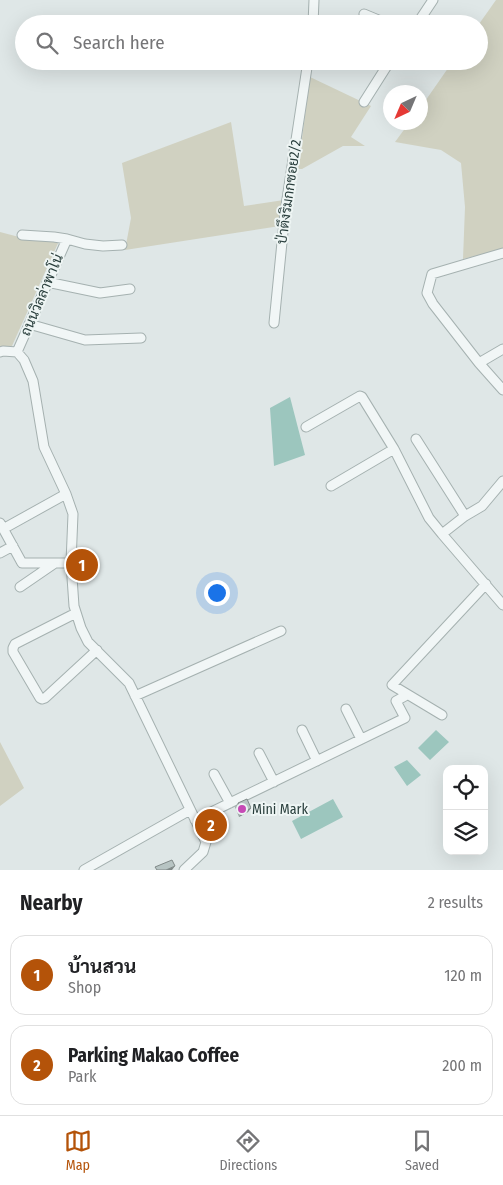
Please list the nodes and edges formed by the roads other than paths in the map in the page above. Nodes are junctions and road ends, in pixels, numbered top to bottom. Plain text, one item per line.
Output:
1 (314, 0) edge
2 (433, 0) edge
3 (313, 15) edge
4 (423, 15) edge
5 (307, 70) edge
6 (384, 70) edge
7 (364, 102) dead end
8 (22, 235) dead end
9 (67, 239) junction
10 (122, 245) dead end
11 (503, 253) edge
12 (47, 282) junction
13 (130, 289) dead end
14 (274, 322) dead end
15 (29, 324) junction
16 (141, 338) dead end
17 (503, 349) edge
18 (0, 352) edge
19 (17, 352) junction
20 (479, 363) junction
21 (503, 390) edge
22 (306, 427) dead end
23 (416, 438) dead end
24 (394, 449) junction
25 (503, 482) edge
26 (332, 486) dead end
27 (66, 494) junction
28 (465, 516) junction
29 (2, 526) edge
30 (442, 534) junction
31 (13, 546) junction
32 (0, 553) edge
33 (54, 563) junction
34 (72, 563) junction
35 (486, 584) junction
36 (20, 587) dead end
37 (503, 605) edge
38 (76, 613) junction
39 (281, 631) dead end
40 (97, 650) junction
41 (136, 696) junction
42 (405, 696) dead end
43 (346, 709) dead end
44 (442, 715) dead end
45 (302, 730) dead end
46 (361, 740) junction
47 (259, 753) dead end
48 (317, 761) junction
49 (214, 774) dead end
50 (274, 782) junction
51 (230, 803) junction
52 (190, 810) junction
53 (195, 820) junction
54 (84, 870) edge
55 (184, 870) edge

1 - 3 street
2 - 4 street
5 - 14 street, ป่าตึงริมกกซอย2/2
6 - 7 street
8 - 9 street
9 - 10 street
9 - 12 street, ถนนวิลล่าพาโน่
11 - 20 street
12 - 13 street
12 - 15 street, ถนนวิลล่าพาโน่
15 - 16 street
15 - 19 street, ถนนวิลล่าพาโน่
17 - 20 street
18 - 19 street
19 - 27 street
20 - 21 street
22 - 24 street
23 - 28 street
24 - 26 street
24 - 30 street
25 - 28 street
27 - 29 street
27 - 34 street
28 - 30 street
29 - 31 street
30 - 35 street
31 - 32 street
31 - 33 street
33 - 34 street
33 - 36 street
34 - 38 street
35 - 37 street
35 - 44 street
38 - 40 street
38 - 40 street
39 - 41 street
40 - 41 street
41 - 52 street
42 - 46 street
43 - 46 street
45 - 48 street
46 - 48 street
47 - 50 street
48 - 50 street
49 - 51 street
50 - 51 street
51 - 53 street
52 - 53 street
52 - 54 street
53 - 55 street

